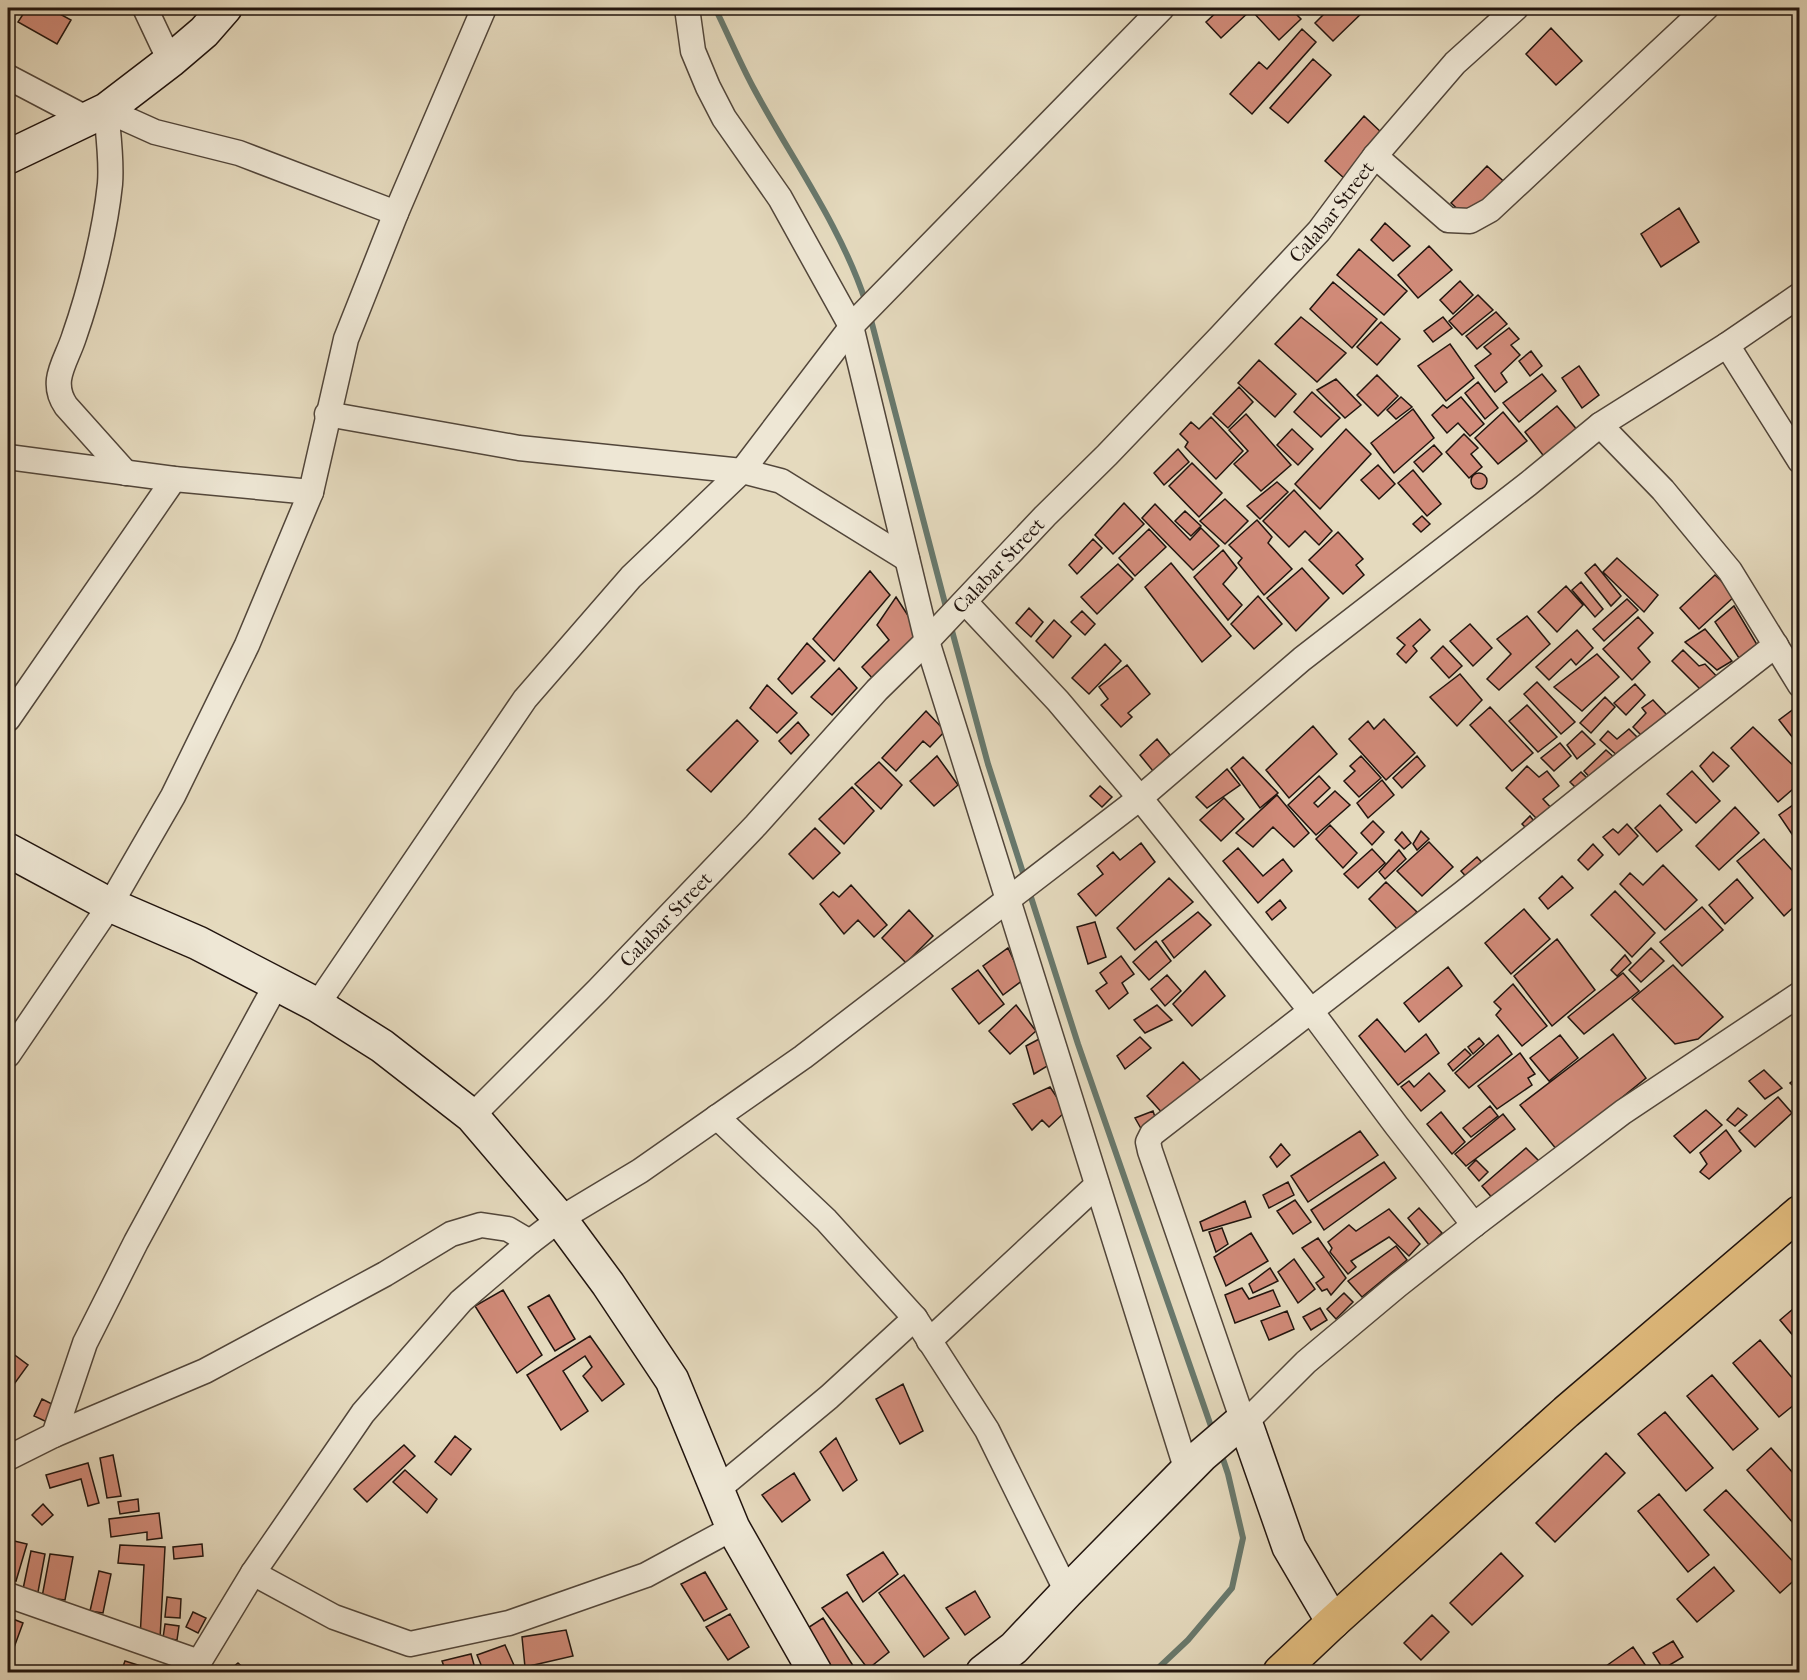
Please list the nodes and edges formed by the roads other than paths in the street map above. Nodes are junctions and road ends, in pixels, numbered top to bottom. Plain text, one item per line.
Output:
1 (146, 8) edge
2 (225, 8) edge
3 (484, 8) edge
4 (687, 8) edge
5 (1162, 8) edge
6 (1516, 8) edge
7 (1706, 8) edge
8 (170, 61) junction
9 (8, 77) edge
10 (96, 114) junction
11 (1376, 156) junction
12 (8, 157) edge
13 (396, 213) junction
14 (1800, 295) edge
15 (853, 323) junction
16 (1727, 345) junction
17 (327, 414) junction
18 (1600, 426) junction
19 (8, 457) edge
20 (1800, 460) edge
21 (742, 471) junction
22 (126, 473) junction
23 (174, 478) junction
24 (311, 492) junction
25 (908, 559) junction
26 (965, 602) junction
27 (931, 637) junction
28 (1776, 645) junction
29 (1800, 685) edge
30 (8, 719) edge
31 (1140, 798) junction
32 (8, 850) edge
33 (1012, 896) junction
34 (111, 905) junction
35 (277, 983) junction
36 (1800, 994) edge
37 (317, 1005) junction
38 (1311, 1011) junction
39 (8, 1055) edge
40 (472, 1116) junction
41 (717, 1117) junction
42 (1097, 1185) junction
43 (1800, 1212) edge
44 (560, 1219) junction
45 (1474, 1226) junction
46 (530, 1242) junction
47 (915, 1318) junction
48 (929, 1341) junction
49 (54, 1435) junction
50 (1213, 1447) junction
51 (8, 1458) edge
52 (717, 1490) junction
53 (733, 1528) junction
54 (253, 1573) junction
55 (1067, 1592) junction
56 (8, 1595) edge
57 (1333, 1622) junction
58 (196, 1667) edge
59 (815, 1672) edge
60 (983, 1672) edge
61 (1280, 1672) edge

1 - 8 street
2 - 8 street
3 - 13 street
4 - 15 street
5 - 15 street
6 - 11 street, Calabar Street
7 - 11 street
8 - 10 street
9 - 10 street
10 - 12 street
10 - 13 street
10 - 22 street
11 - 26 street, Calabar Street
13 - 17 street
14 - 16 street
15 - 21 street
15 - 25 street
16 - 18 street
16 - 20 street
17 - 21 street
17 - 24 street
18 - 28 street
18 - 31 street
19 - 22 street
21 - 25 street
21 - 37 street
22 - 23 street
23 - 24 street
23 - 30 street
24 - 34 street
25 - 27 street
26 - 27 street, Calabar Street
26 - 31 street
27 - 33 street
27 - 40 street, Calabar Street
28 - 29 street
28 - 38 street
31 - 33 street
31 - 38 street
32 - 34 street
33 - 41 street
33 - 42 street
34 - 35 street
34 - 39 street
35 - 37 street
35 - 49 street
36 - 45 street
37 - 40 street
38 - 45 street
38 - 50 street
40 - 44 street
41 - 44 street
41 - 47 street
42 - 48 street
42 - 50 street
43 - 57 highway
44 - 46 street
44 - 52 street
45 - 50 street
46 - 49 street
46 - 54 street
47 - 48 street
47 - 52 street
48 - 55 street
49 - 51 street
50 - 55 street
50 - 57 street
52 - 53 street
53 - 54 street
53 - 59 street
54 - 58 street
55 - 60 street
56 - 58 street
57 - 61 highway

